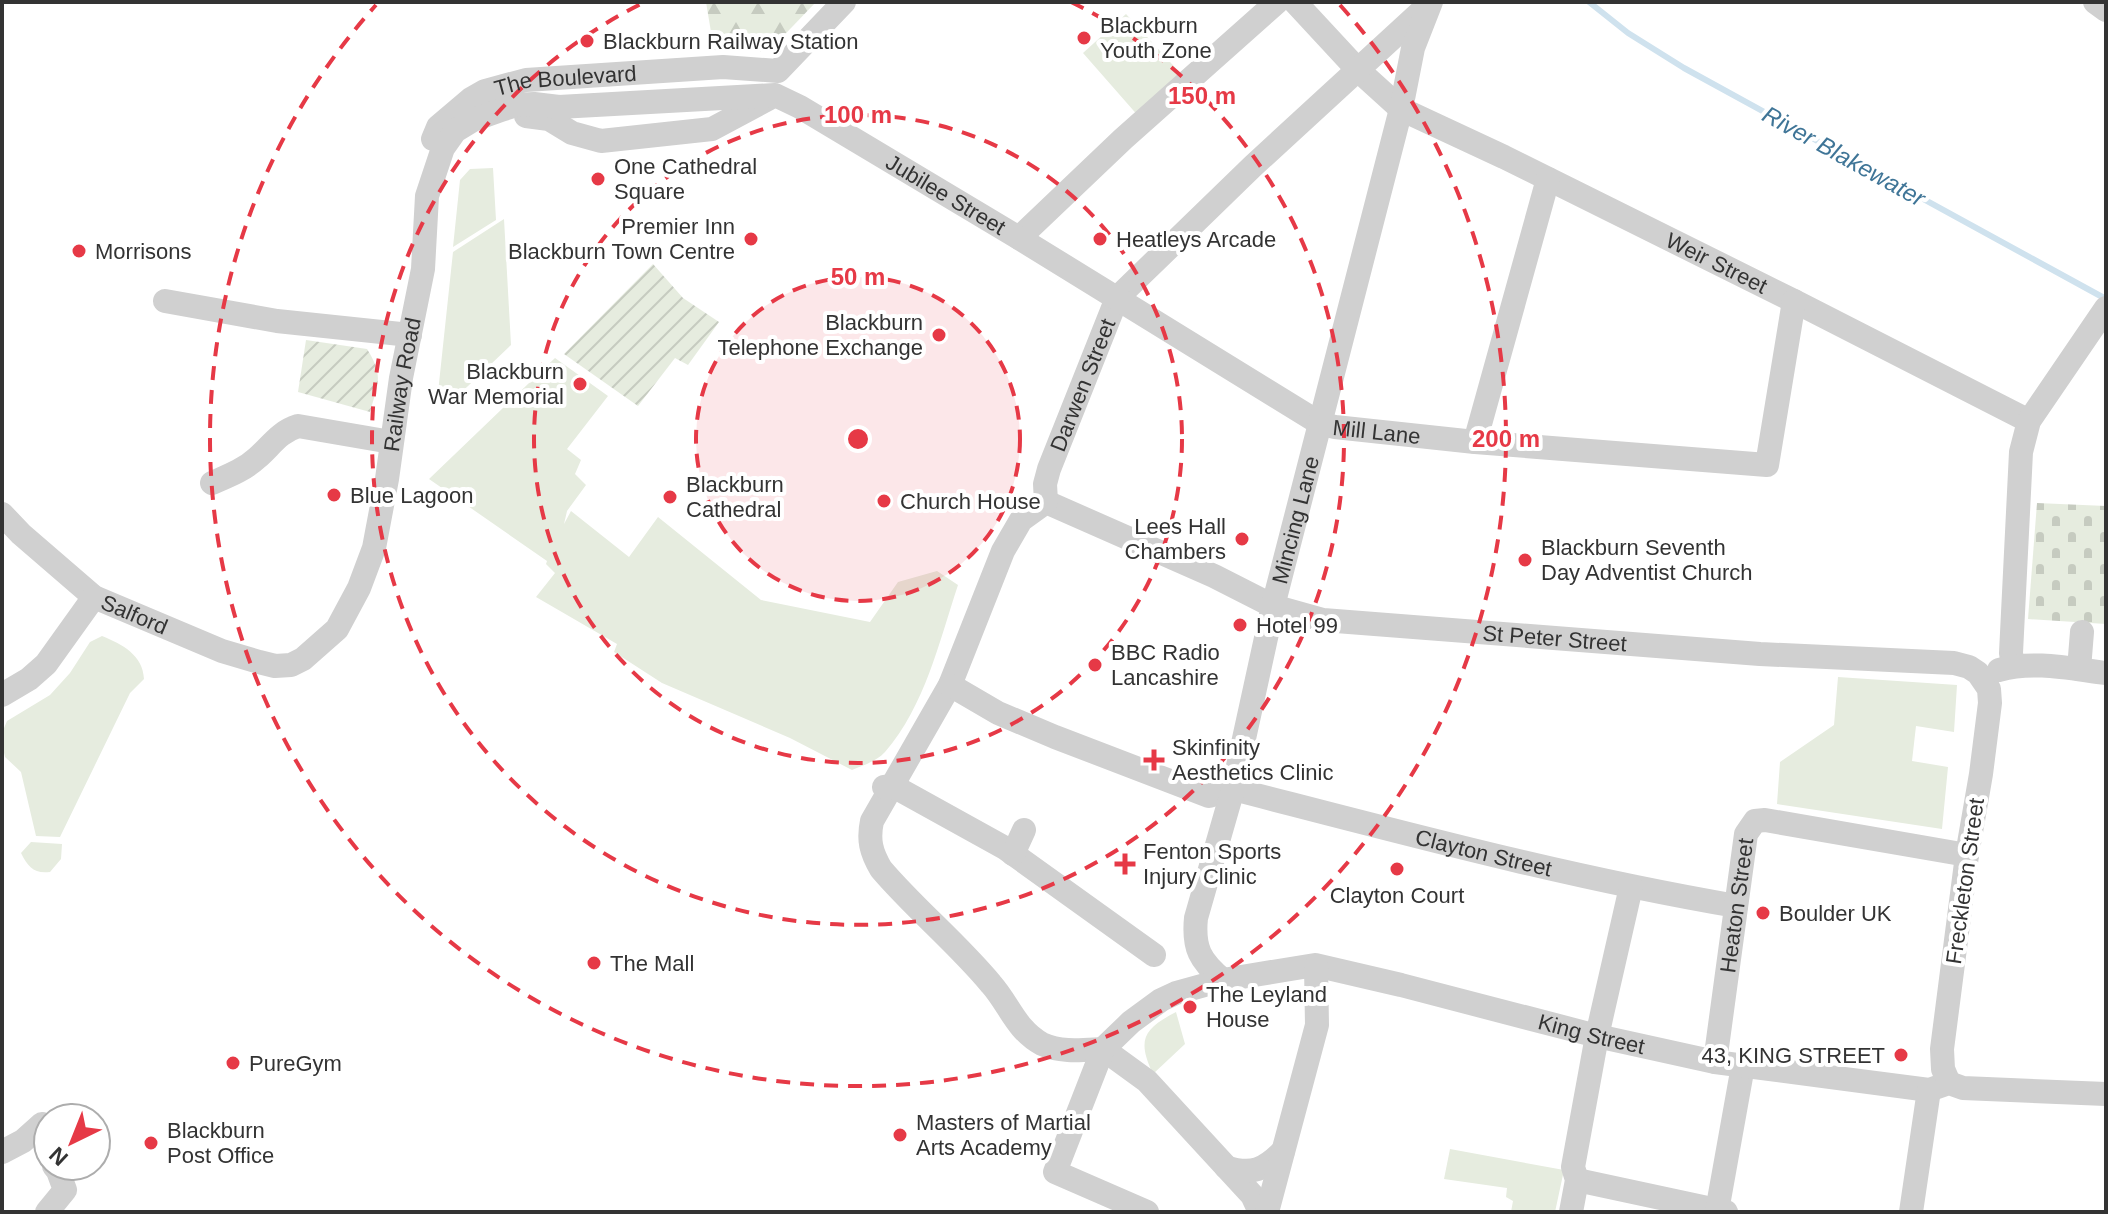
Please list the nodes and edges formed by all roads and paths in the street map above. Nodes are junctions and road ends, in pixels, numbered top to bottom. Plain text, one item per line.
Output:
1 (844, 2) edge
2 (1277, 2) edge
3 (1295, 2) edge
4 (2095, 2) edge
5 (2106, 10) edge
6 (1358, 70) junction
7 (776, 83) junction
8 (1401, 109) junction
9 (501, 110) junction
10 (1548, 179) junction
11 (427, 196) junction
12 (1019, 238) junction
13 (1117, 298) junction
14 (165, 301) dead end
15 (1794, 301) junction
16 (2105, 310) edge
17 (410, 335) junction
18 (2029, 421) junction
19 (1321, 424) junction
20 (391, 442) junction
21 (1475, 442) junction
22 (212, 483) dead end
23 (1046, 502) junction
24 (2, 514) edge
25 (94, 597) junction
26 (1273, 606) junction
27 (2082, 632) dead end
28 (291, 665) joint
29 (2013, 666) junction
30 (2079, 669) junction
31 (2106, 673) edge
32 (1984, 680) junction
33 (950, 685) junction
34 (2, 695) edge
35 (888, 786) junction
36 (1233, 789) junction
37 (1024, 830) dead end
38 (1013, 854) junction
39 (1967, 855) junction
40 (1631, 887) junction
41 (1736, 906) junction
42 (1154, 955) dead end
43 (1316, 966) junction
44 (1223, 980) junction
45 (1143, 1014) junction
46 (1597, 1036) junction
47 (1103, 1049) junction
48 (1715, 1062) junction
49 (1743, 1066) junction
50 (1147, 1081) junction
51 (1939, 1086) junction
52 (2106, 1094) edge
53 (32, 1132) edge
54 (12, 1147) edge
55 (32, 1151) edge
56 (1283, 1151) junction
57 (1226, 1167) junction
58 (1577, 1180) junction
59 (62, 1182) edge
60 (1722, 1211) edge
61 (47, 1212) edge
62 (1147, 1212) edge
63 (1260, 1212) edge
64 (1267, 1212) edge
65 (1571, 1212) edge
66 (1911, 1212) edge

1 - 7 street
2 - 12 street
3 - 6 street
4 - 5 street
6 - 8 street
6 - 8 street, Darwen Street
6 - 13 street, Darwen Street
7 - 9 street, Railway Road
7 - 9 street, The Boulevard
7 - 11 street, The Boulevard
7 - 12 street, Jubilee Street
8 - 10 street, Weir Street
8 - 19 street, Mincing Lane
9 - 11 street, Railway Road
10 - 15 street, Weir Street
10 - 21 street
11 - 17 street, Railway Road
12 - 13 street, Jubilee Street
13 - 19 street, Mill Lane
13 - 23 street, Darwen Street
14 - 17 street
15 - 18 street, Weir Street
15 - 21 street, Mill Lane
16 - 18 street
17 - 20 street, Railway Road
18 - 29 street
19 - 21 street, Mill Lane
19 - 26 street, Mincing Lane
20 - 22 street
20 - 28 street, Railway Road
23 - 26 street, St Peter Street
23 - 33 street
24 - 25 street, Salford
25 - 28 street, Salford
25 - 34 street
26 - 32 street, St Peter Street
26 - 36 street, Mincing Lane
27 - 30 street
29 - 30 street
29 - 32 street
30 - 31 street
32 - 39 street, Freckleton Street
33 - 35 street
33 - 36 street, Clayton Street
35 - 38 street
35 - 47 street
36 - 40 street, Clayton Street
36 - 44 street, Mincing Lane
37 - 38 street
38 - 42 street
39 - 41 street, Heaton Street
39 - 51 street, Freckleton Street
40 - 41 street, Clayton Street
40 - 46 street
41 - 48 street, Heaton Street
43 - 44 street, King Street
43 - 46 street, King Street
43 - 56 street
44 - 45 street, King Street
45 - 47 street, King Street
45 - 50 street
46 - 48 street, King Street
46 - 58 street
47 - 50 street
47 - 62 street
48 - 49 street, King Street
49 - 51 street, King Street
49 - 60 street
50 - 57 street
51 - 52 street, King Street
51 - 66 street, Freckleton Street
53 - 54 street
54 - 55 street
56 - 57 street
56 - 64 street
57 - 63 street
58 - 60 street
58 - 65 street
59 - 61 street

